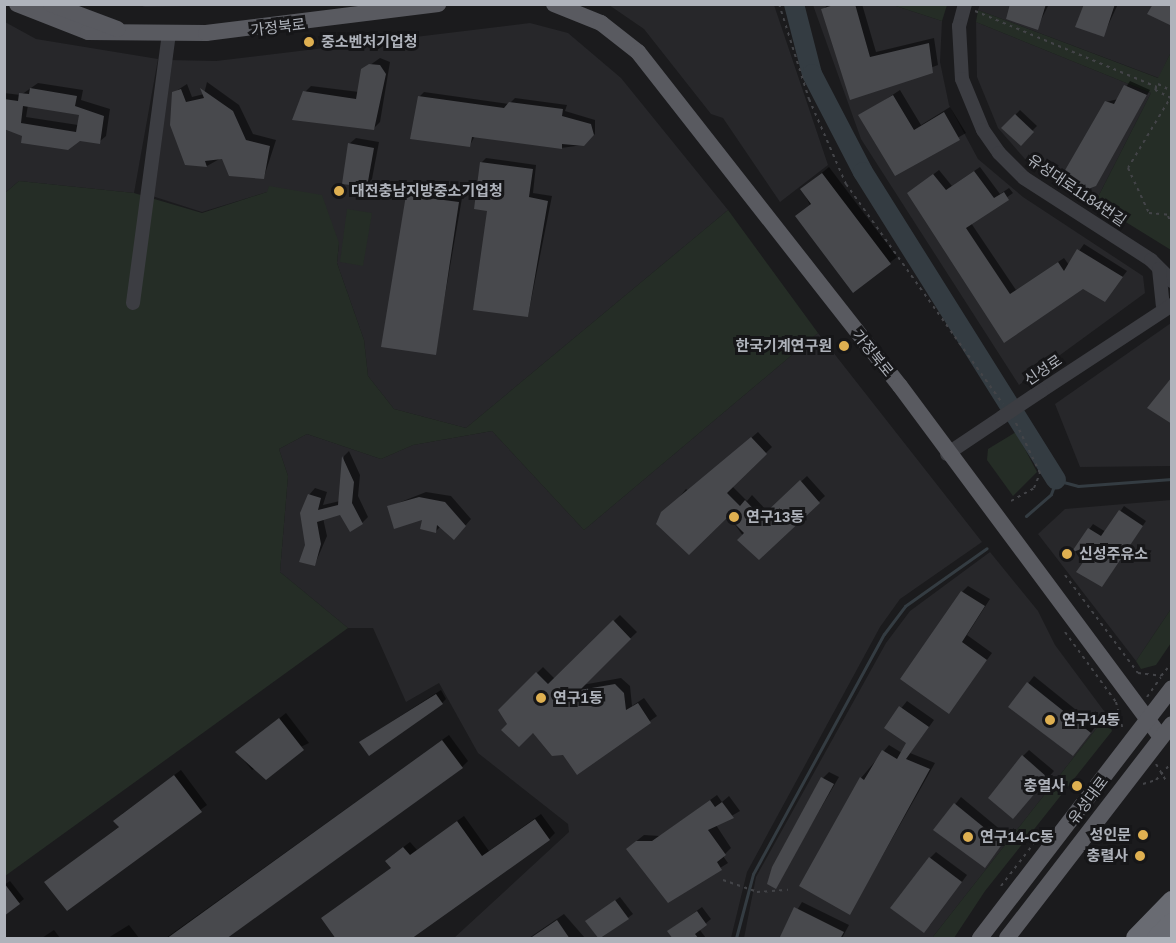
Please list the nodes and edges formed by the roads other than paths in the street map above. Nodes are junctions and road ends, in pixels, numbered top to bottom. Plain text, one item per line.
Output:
1 (16, 4) edge
2 (51, 4) edge
3 (438, 4) edge
4 (554, 4) edge
5 (967, 7) edge
6 (117, 28) junction
7 (170, 33) junction
8 (1162, 264) edge
9 (1172, 281) edge
10 (1172, 292) edge
11 (133, 303) dead end
12 (1166, 307) edge
13 (947, 454) junction
14 (1172, 688) edge
15 (1149, 721) junction
16 (1166, 730) edge
17 (1172, 902) edge
18 (1172, 922) edge
19 (980, 939) edge
20 (1006, 939) edge
21 (1136, 939) edge
22 (1157, 939) edge

1 - 6 main road, 가정북로
2 - 6 main road, 가정북로
3 - 7 main road, 가정북로
4 - 13 main road, 가정북로
5 - 8 street, 유성대로1184번길
6 - 7 main road, 가정북로
7 - 11 street
8 - 9 street, 유성대로1184번길
8 - 12 street
10 - 12 street
12 - 13 street, 신성로, bridge
13 - 15 main road, 가정북로
14 - 15 main road, 유성대로
15 - 16 main road, 가정북로
15 - 19 main road, 유성대로
16 - 20 main road, 유성대로
17 - 21 highway
18 - 22 highway

